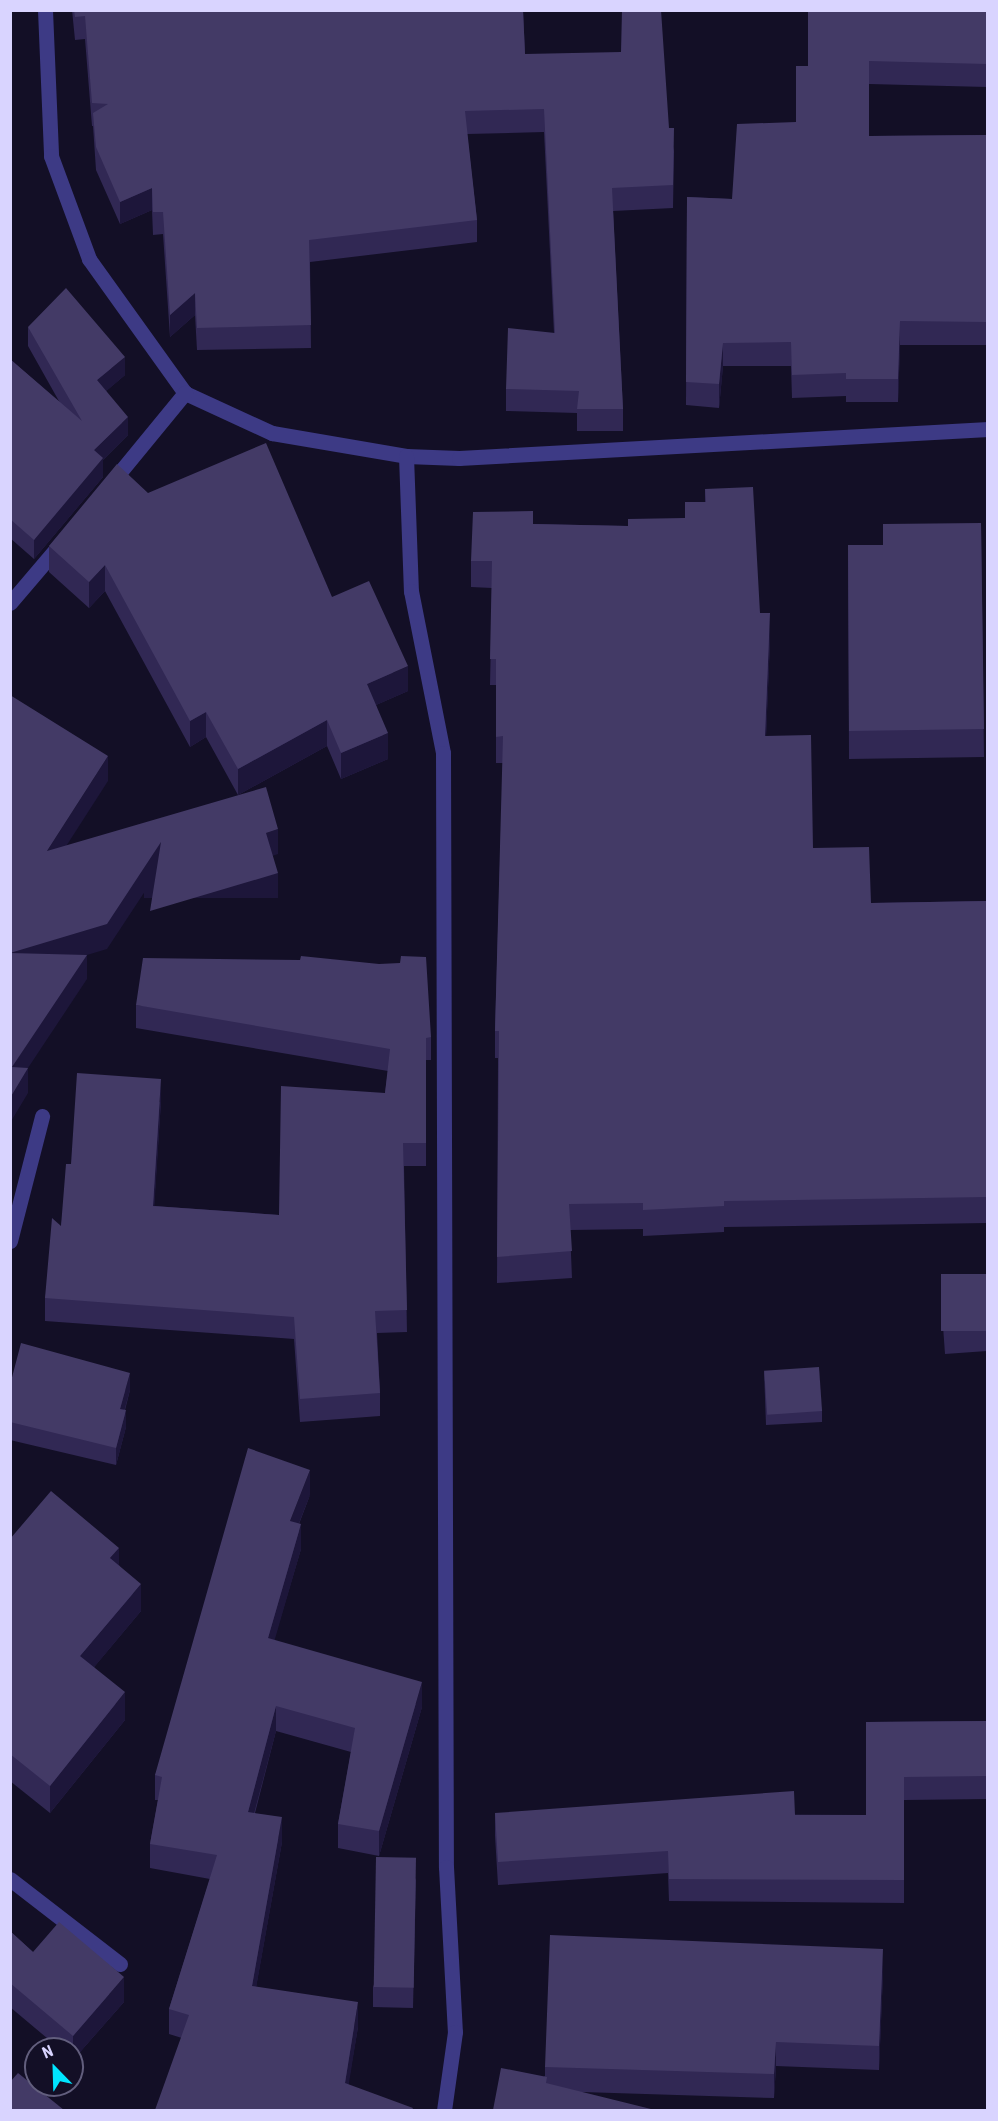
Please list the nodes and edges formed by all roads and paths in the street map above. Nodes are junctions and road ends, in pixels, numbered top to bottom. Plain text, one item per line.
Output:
1 (45, 10) edge
2 (185, 393) junction
3 (987, 429) edge
4 (406, 456) junction
5 (102, 493) edge
6 (71, 530) edge
7 (10, 603) edge
8 (42, 1116) dead end
9 (10, 1241) edge
10 (10, 1880) edge
11 (120, 1964) dead end
12 (444, 2110) edge

1 - 2 street
2 - 4 street
2 - 5 street
3 - 4 street
4 - 12 street
6 - 7 street
8 - 9 street
10 - 11 street

